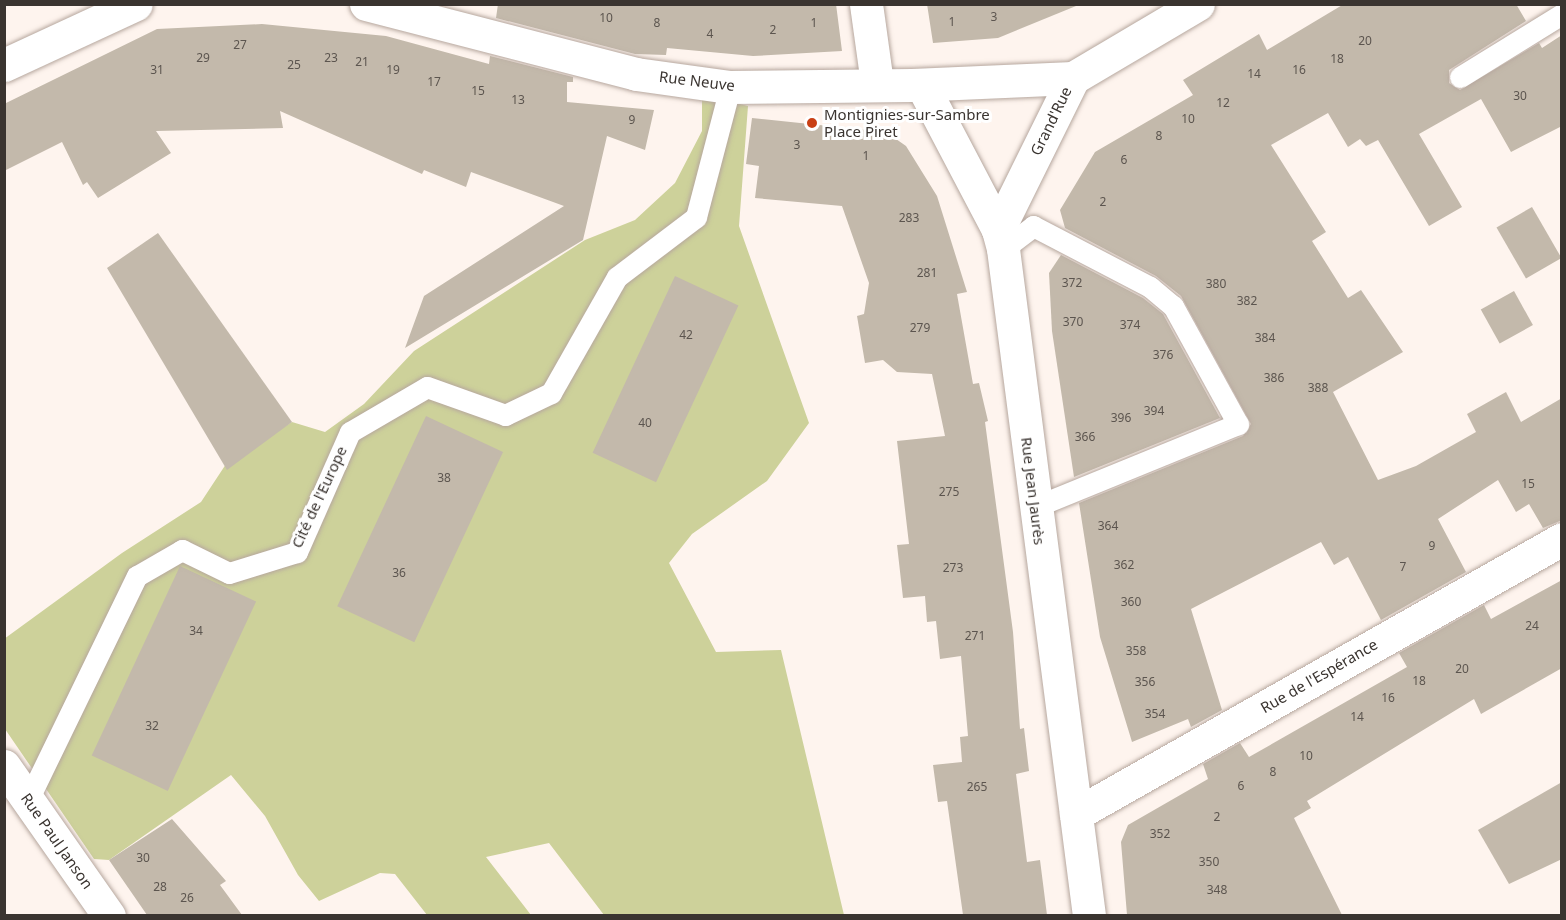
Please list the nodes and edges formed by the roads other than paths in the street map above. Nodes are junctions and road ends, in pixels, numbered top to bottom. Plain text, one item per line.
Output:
1 (136, 4) edge
2 (366, 4) edge
3 (866, 4) edge
4 (1198, 4) edge
5 (1562, 14) edge
6 (4, 65) edge
7 (1460, 77) dead end
8 (1072, 78) junction
9 (877, 83) junction
10 (922, 85) junction
11 (730, 87) junction
12 (1000, 240) junction
13 (1035, 507) junction
14 (1562, 538) edge
15 (4, 766) edge
16 (28, 800) junction
17 (1076, 814) junction
18 (109, 915) edge
19 (1089, 915) edge

1 - 6 street
2 - 11 street, Rue Neuve
3 - 9 street
4 - 8 street, Grand'Rue
5 - 7 lane
8 - 10 street, Rue Neuve
8 - 12 street, Grand'Rue
9 - 10 street, Rue Neuve
9 - 11 street, Rue Neuve
10 - 12 street, Rue Jean Jaurès
11 - 16 lane, Cité de l'Europe
12 - 13 street, Rue Jean Jaurès
12 - 13 lane
13 - 17 street, Rue Jean Jaurès
14 - 17 street, Rue de l'Espérance
15 - 16 street, Rue Paul Janson
16 - 18 street, Rue Paul Janson
17 - 19 street, Rue Jean Jaurès

